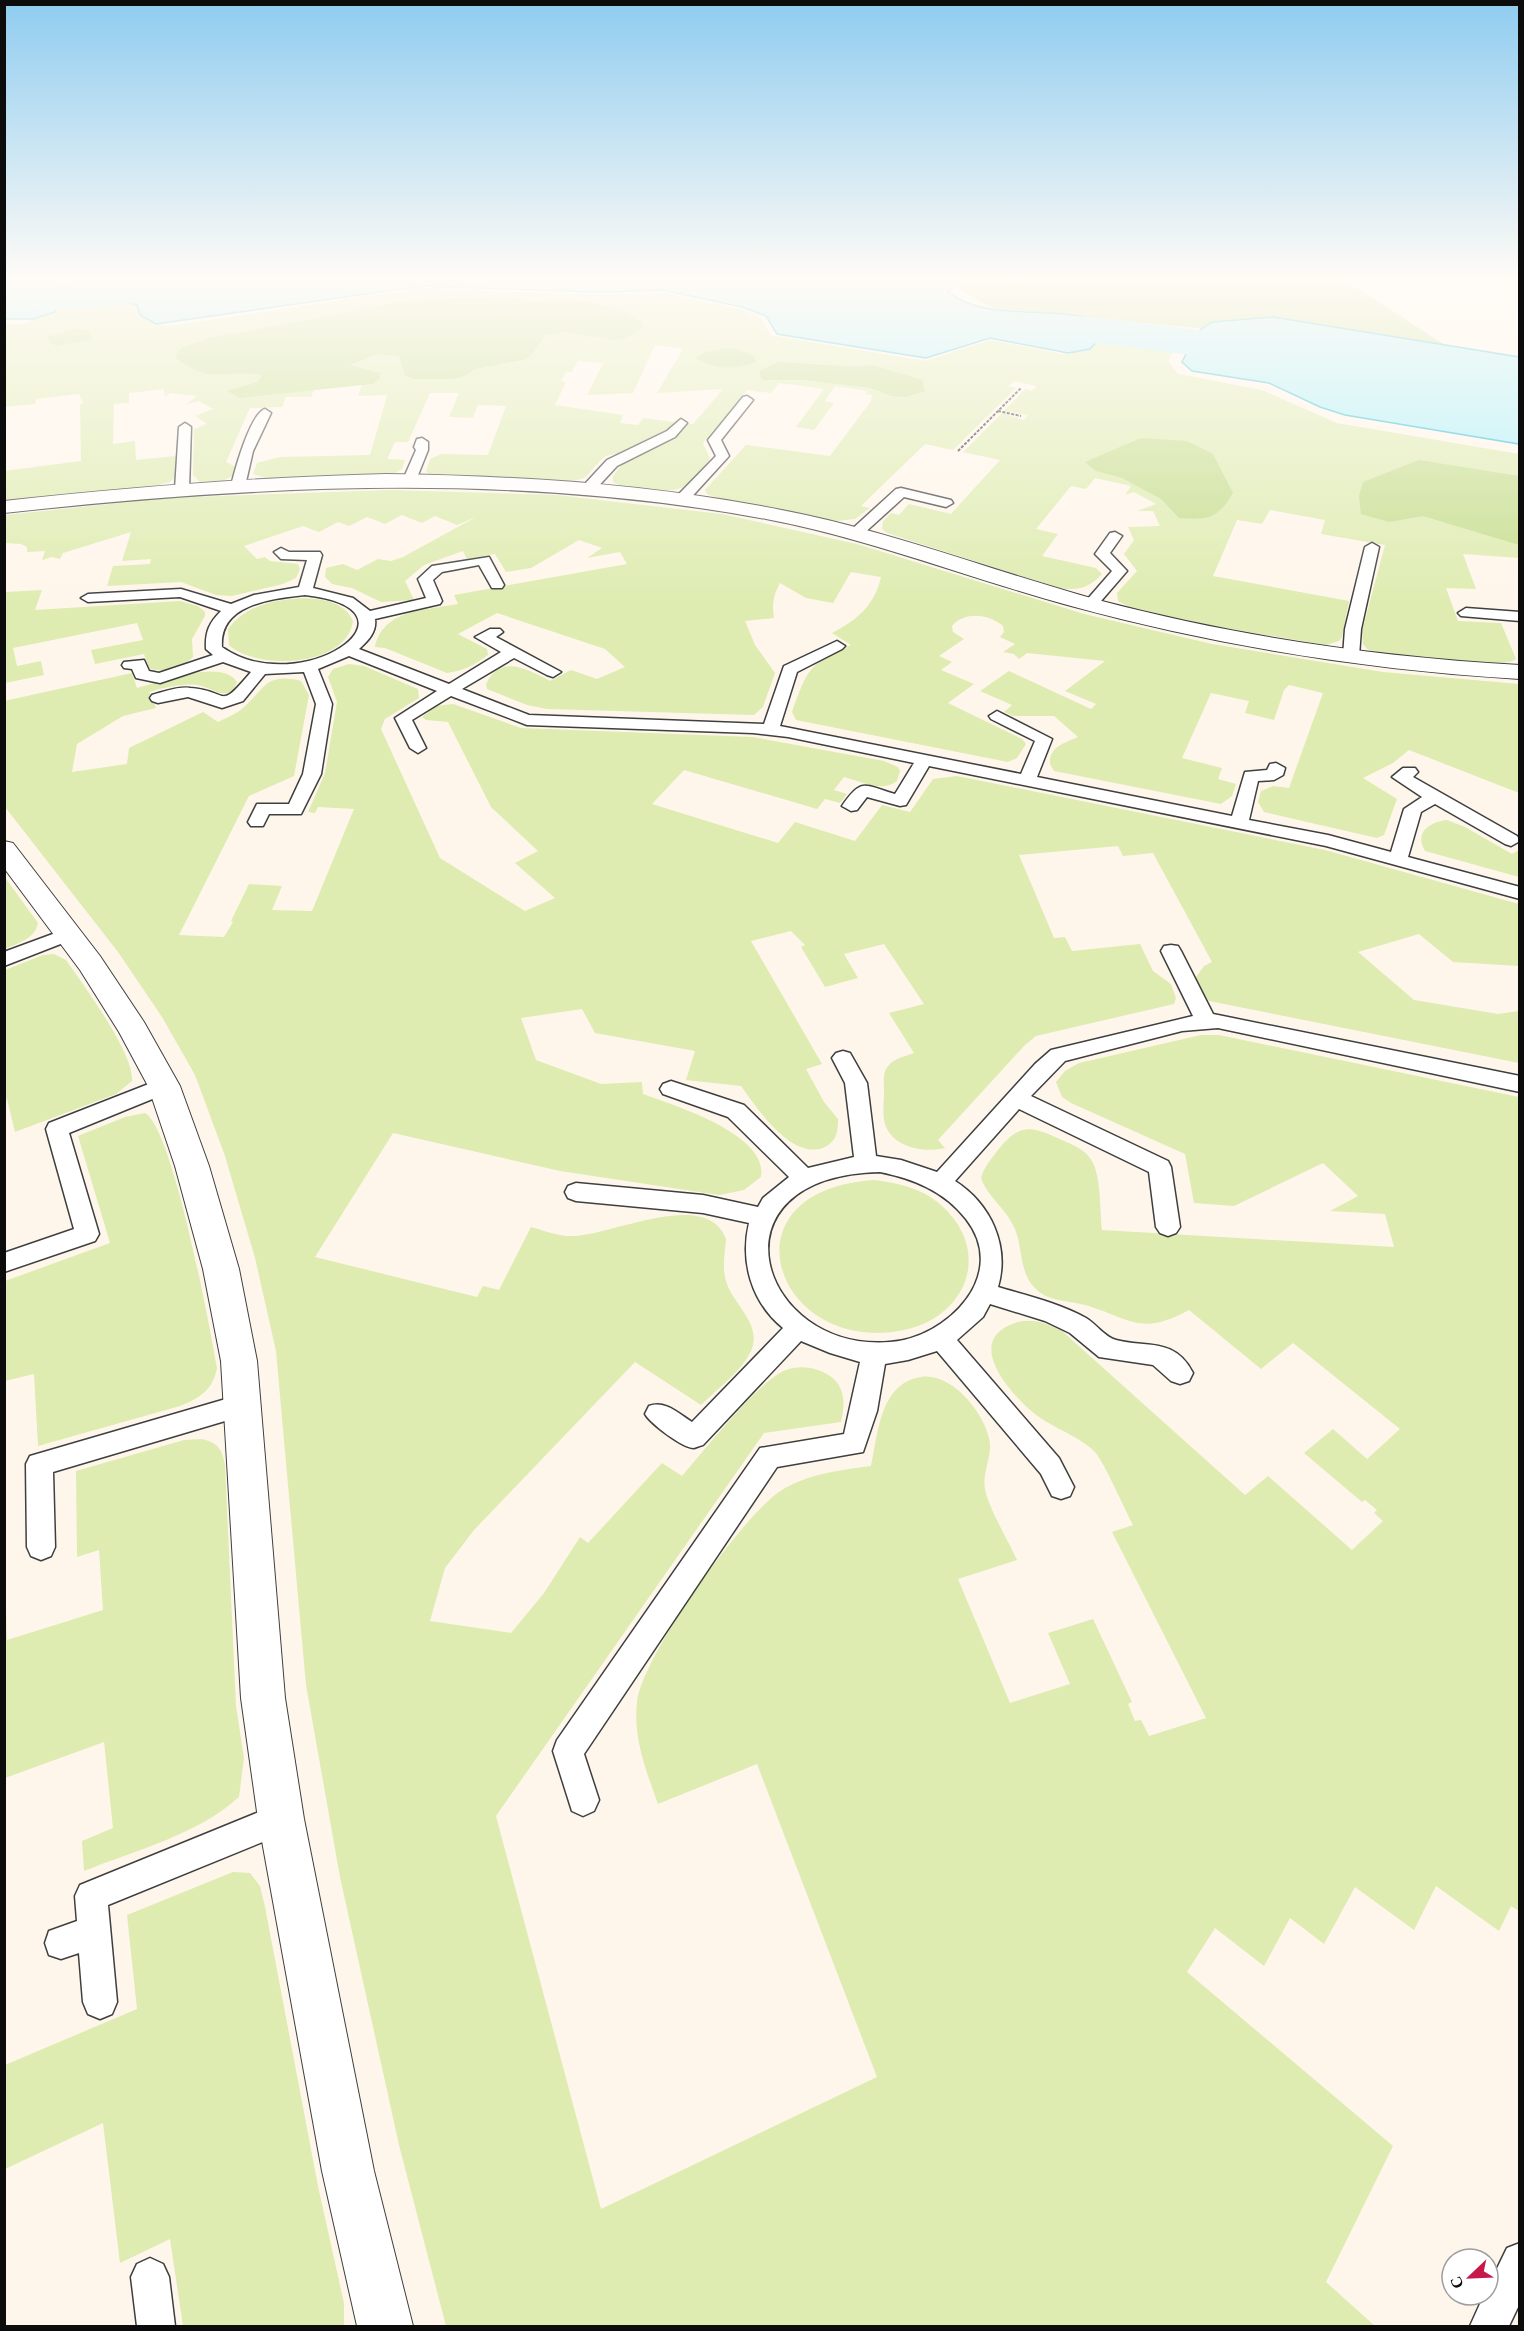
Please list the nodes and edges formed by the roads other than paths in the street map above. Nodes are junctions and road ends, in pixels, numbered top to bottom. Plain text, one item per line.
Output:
1 (747, 400) dead end
2 (265, 413) dead end
3 (681, 423) dead end
4 (185, 427) dead end
5 (422, 442) dead end
6 (185, 445) junction
7 (168, 447) dead end
8 (409, 482) junction
9 (238, 486) junction
10 (182, 489) junction
11 (588, 489) junction
12 (682, 499) junction
13 (946, 503) dead end
14 (4, 507) edge
15 (856, 533) junction
16 (1115, 536) dead end
17 (1372, 547) dead end
18 (1084, 550) dead end
19 (281, 552) dead end
20 (1102, 554) junction
21 (497, 585) dead end
22 (450, 588) dead end
23 (305, 591) junction
24 (431, 591) junction
25 (88, 598) dead end
26 (1090, 605) junction
27 (233, 610) junction
28 (1466, 613) dead end
29 (366, 616) junction
30 (1518, 622) edge
31 (495, 632) dead end
32 (837, 646) dead end
33 (348, 650) junction
34 (513, 652) junction
35 (1351, 656) junction
36 (223, 657) junction
37 (130, 665) dead end
38 (309, 665) junction
39 (261, 669) junction
40 (553, 672) dead end
41 (1520, 672) edge
42 (448, 690) junction
43 (158, 698) dead end
44 (997, 716) dead end
45 (771, 730) junction
46 (418, 748) dead end
47 (924, 760) junction
48 (1276, 768) dead end
49 (1409, 772) dead end
50 (1027, 780) junction
51 (1435, 797) junction
52 (851, 806) dead end
53 (257, 822) dead end
54 (1239, 822) junction
55 (1511, 840) dead end
56 (4, 849) edge
57 (1398, 859) junction
58 (1520, 892) edge
59 (69, 934) junction
60 (1171, 951) dead end
61 (4, 960) edge
62 (1206, 1021) junction
63 (843, 1058) dead end
64 (1520, 1084) edge
65 (164, 1086) junction
66 (671, 1089) dead end
67 (1016, 1098) junction
68 (866, 1164) junction
69 (805, 1179) junction
70 (940, 1183) junction
71 (576, 1192) dead end
72 (765, 1217) junction
73 (1168, 1227) dead end
74 (4, 1263) edge
75 (986, 1293) junction
76 (799, 1327) junction
77 (941, 1338) junction
78 (874, 1353) junction
79 (1180, 1373) dead end
80 (243, 1405) junction
81 (658, 1414) dead end
82 (1061, 1487) dead end
83 (41, 1547) dead end
84 (583, 1800) dead end
85 (281, 1819) junction
86 (93, 1930) junction
87 (61, 1943) dead end
88 (100, 2002) dead end
89 (1520, 2261) edge
90 (150, 2277) dead end
91 (156, 2326) edge
92 (385, 2326) edge
93 (1489, 2326) edge

1 - 12 lane
2 - 9 lane
3 - 11 lane
4 - 6 lane
5 - 8 lane
6 - 7 lane
6 - 10 lane
8 - 9 street
8 - 11 street
9 - 10 street
10 - 14 street
11 - 12 street
12 - 15 street
13 - 15 lane
15 - 26 street
16 - 20 lane
17 - 35 lane
18 - 20 lane
19 - 23 lane
20 - 26 lane
21 - 24 lane
22 - 24 lane
23 - 27 lane
23 - 29 lane
24 - 29 lane
25 - 27 lane
26 - 35 street
27 - 36 lane
28 - 30 lane
29 - 33 lane
31 - 34 lane
32 - 45 lane
33 - 38 lane
33 - 42 lane
34 - 40 lane
34 - 42 lane
35 - 41 street
36 - 37 lane
36 - 39 lane
38 - 39 lane
38 - 53 lane
39 - 43 lane
42 - 45 lane
42 - 46 lane
44 - 50 lane
45 - 47 lane
47 - 50 lane
47 - 52 lane
48 - 54 lane
49 - 51 lane
50 - 54 lane
51 - 55 lane
51 - 57 lane
54 - 57 lane
56 - 59 street
57 - 58 lane
59 - 61 lane
59 - 65 street
60 - 62 lane
62 - 64 lane
62 - 67 lane
63 - 68 lane
65 - 74 lane
65 - 80 street
66 - 69 lane
67 - 70 lane
67 - 73 lane
68 - 69 lane
68 - 70 lane
69 - 72 lane
70 - 75 lane
71 - 72 lane
72 - 76 lane
75 - 77 lane
75 - 79 lane
76 - 78 lane
76 - 81 lane
77 - 78 lane
77 - 82 lane
78 - 84 lane
80 - 83 lane
80 - 85 street
85 - 86 lane
85 - 92 street
86 - 87 lane
86 - 88 lane
89 - 93 lane
90 - 91 lane

